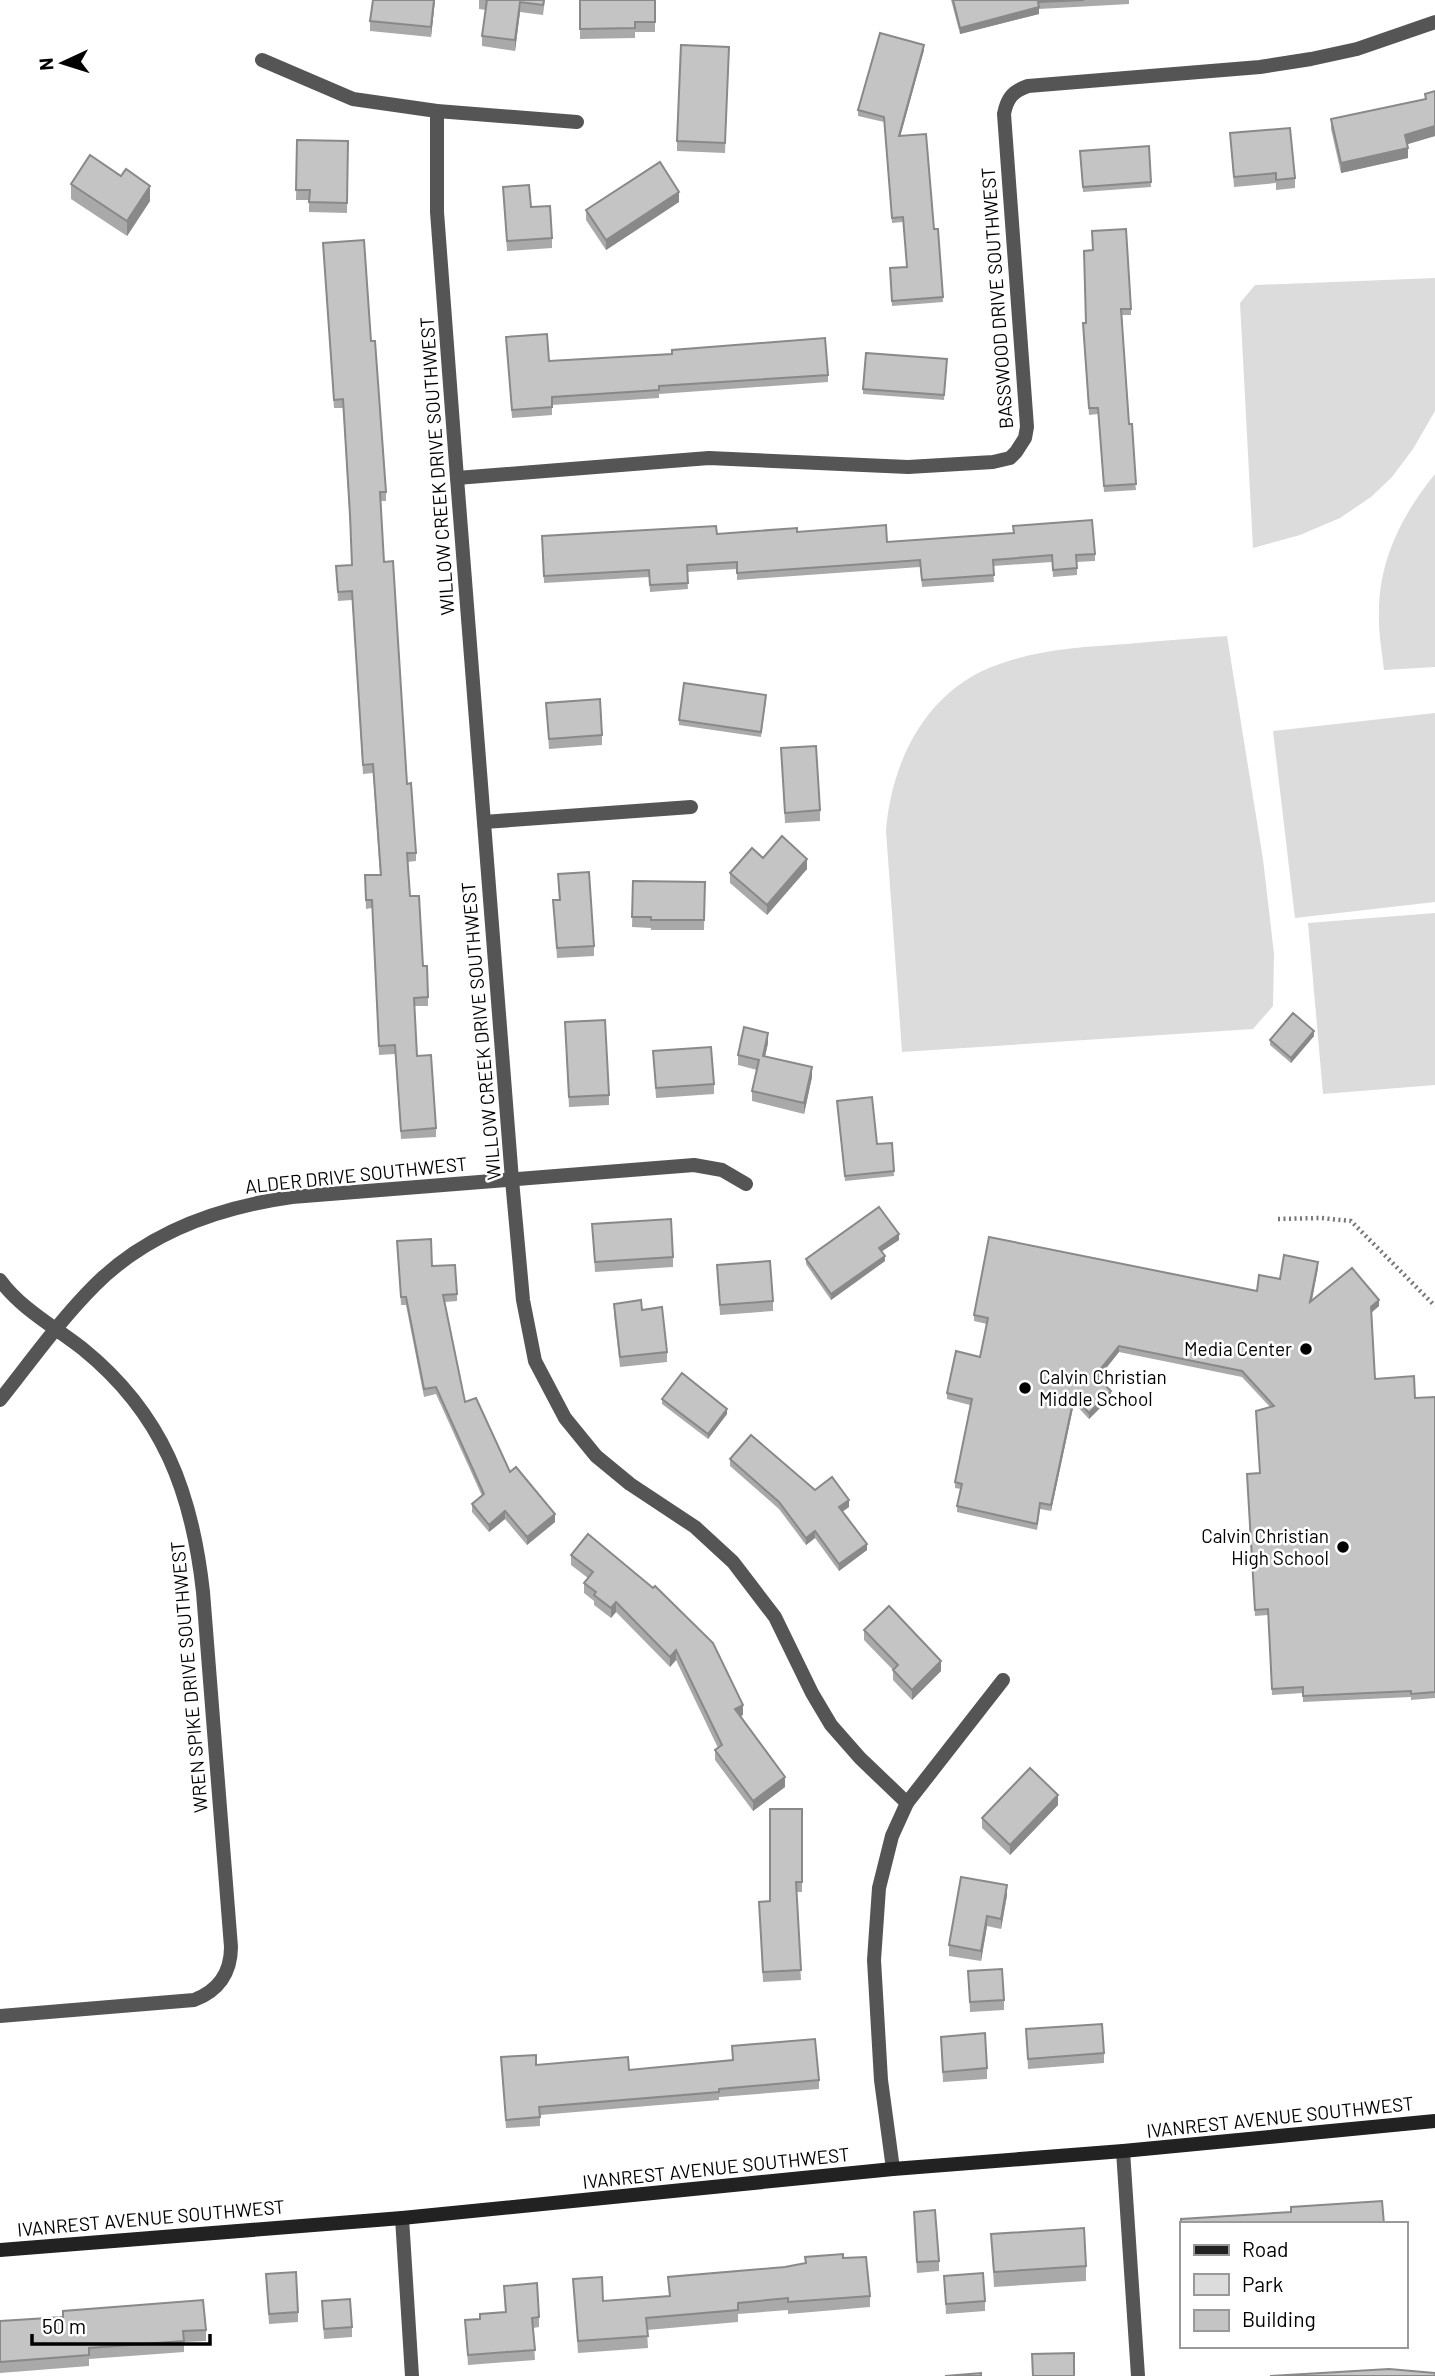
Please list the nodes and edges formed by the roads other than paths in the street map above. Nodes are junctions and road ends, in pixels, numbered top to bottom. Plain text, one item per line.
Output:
1 (1435, 22) edge
2 (262, 60) dead end
3 (437, 111) junction
4 (577, 122) dead end
5 (457, 478) junction
6 (691, 807) dead end
7 (484, 822) junction
8 (512, 1180) junction
9 (746, 1184) dead end
10 (0, 1280) edge
11 (55, 1329) junction
12 (0, 1400) edge
13 (1003, 1680) dead end
14 (907, 1802) junction
15 (0, 2016) edge
16 (1435, 2121) edge
17 (1123, 2151) junction
18 (893, 2169) junction
19 (402, 2218) junction
20 (0, 2250) edge
21 (412, 2376) edge
22 (1138, 2376) edge

1 - 5 street, BASSWOOD DRIVE SOUTHWEST
2 - 3 street
3 - 4 street
3 - 5 street, WILLOW CREEK DRIVE SOUTHWEST
5 - 7 street, WILLOW CREEK DRIVE SOUTHWEST
6 - 7 street
7 - 8 street, WILLOW CREEK DRIVE SOUTHWEST
8 - 9 street, ALDER DRIVE SOUTHWEST
8 - 11 street, ALDER DRIVE SOUTHWEST
8 - 14 street, WILLOW CREEK DRIVE SOUTHWEST
10 - 11 street, WREN SPIKE DRIVE SOUTHWEST
11 - 12 street, ALDER DRIVE SOUTHWEST
11 - 15 street, WREN SPIKE DRIVE SOUTHWEST
13 - 14 street
14 - 18 street
16 - 17 street, IVANREST AVENUE SOUTHWEST
17 - 18 street, IVANREST AVENUE SOUTHWEST
17 - 22 street
18 - 19 street, IVANREST AVENUE SOUTHWEST
19 - 20 street, IVANREST AVENUE SOUTHWEST
19 - 21 street

